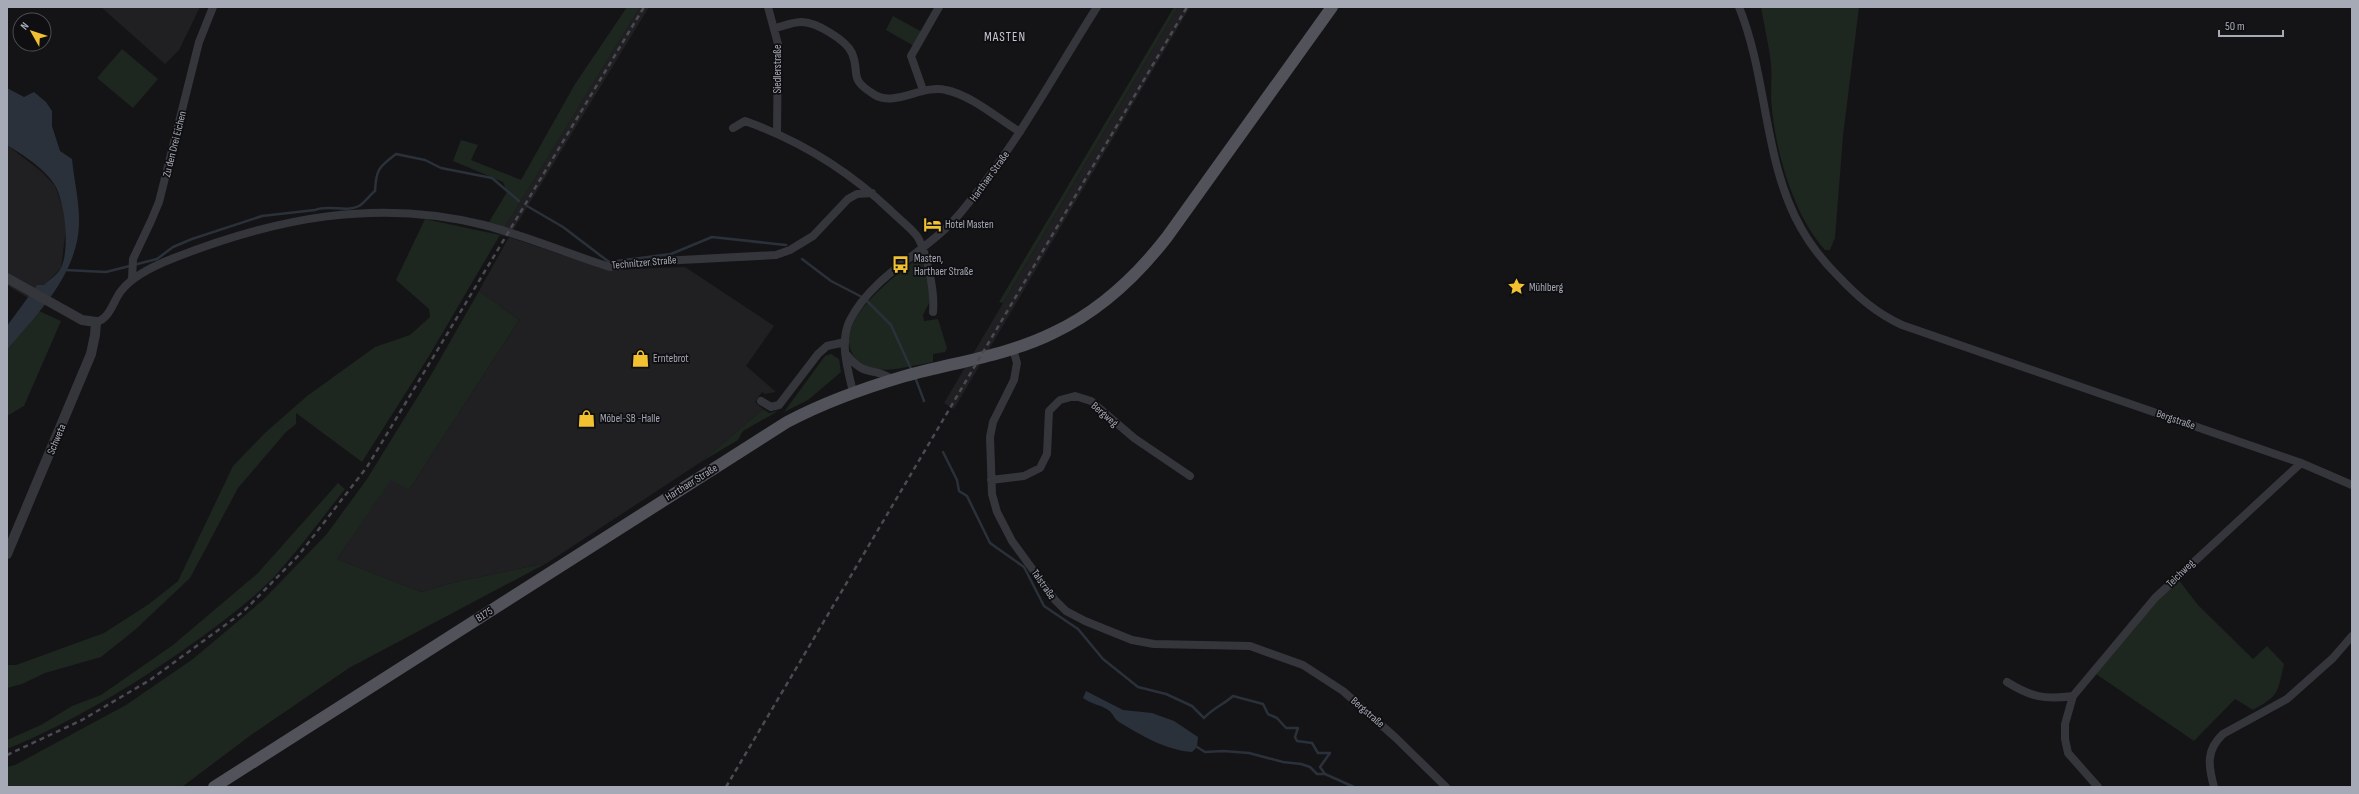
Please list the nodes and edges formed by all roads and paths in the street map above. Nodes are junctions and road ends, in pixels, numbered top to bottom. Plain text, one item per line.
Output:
1 (213, 7) edge
2 (768, 7) edge
3 (939, 7) edge
4 (1097, 7) edge
5 (1332, 7) edge
6 (1739, 7) edge
7 (775, 28) junction
8 (923, 90) junction
9 (734, 128) dead end
10 (777, 132) junction
11 (1020, 132) junction
12 (872, 193) junction
13 (922, 247) junction
14 (7, 278) edge
15 (132, 279) junction
16 (933, 312) dead end
17 (96, 322) junction
18 (845, 342) junction
19 (1013, 350) junction
20 (846, 353) junction
21 (893, 380) junction
22 (853, 392) junction
23 (761, 401) dead end
24 (2301, 463) junction
25 (1190, 476) dead end
26 (991, 480) junction
27 (2352, 485) edge
28 (7, 554) edge
29 (534, 582) joint
30 (2352, 636) edge
31 (1278, 656) joint
32 (2007, 682) dead end
33 (2073, 696) junction
34 (214, 787) edge
35 (1446, 787) edge
36 (2098, 787) edge
37 (2214, 787) edge

1 - 15 street, Zu den Drei Eichen
2 - 7 street, Siedlerstraße
3 - 8 street
4 - 11 street, Harthaer Straße
5 - 19 main road, Harthaer Straße
6 - 24 street, Bergstraße
7 - 8 street
7 - 10 street, Siedlerstraße
8 - 11 street
9 - 10 street
10 - 12 street
11 - 13 street, Harthaer Straße
12 - 13 street
12 - 15 street, Technitzer Straße
13 - 16 street
13 - 18 street, Harthaer Straße
14 - 17 street
15 - 17 street
17 - 28 street, Schweta
18 - 20 street, Harthaer Straße
18 - 23 street
19 - 21 main road, Harthaer Straße
19 - 26 street, Talstraße
20 - 21 street
20 - 22 street, Harthaer Straße
21 - 22 main road, Harthaer Straße
22 - 29 main road, Harthaer Straße
24 - 27 street, Bergstraße
24 - 33 street, Teichweg
25 - 26 street, Bergweg
26 - 31 street, Talstraße
29 - 34 main road, B175
30 - 37 street
31 - 35 street, Bergstraße
32 - 33 street
33 - 36 street, Teichweg

